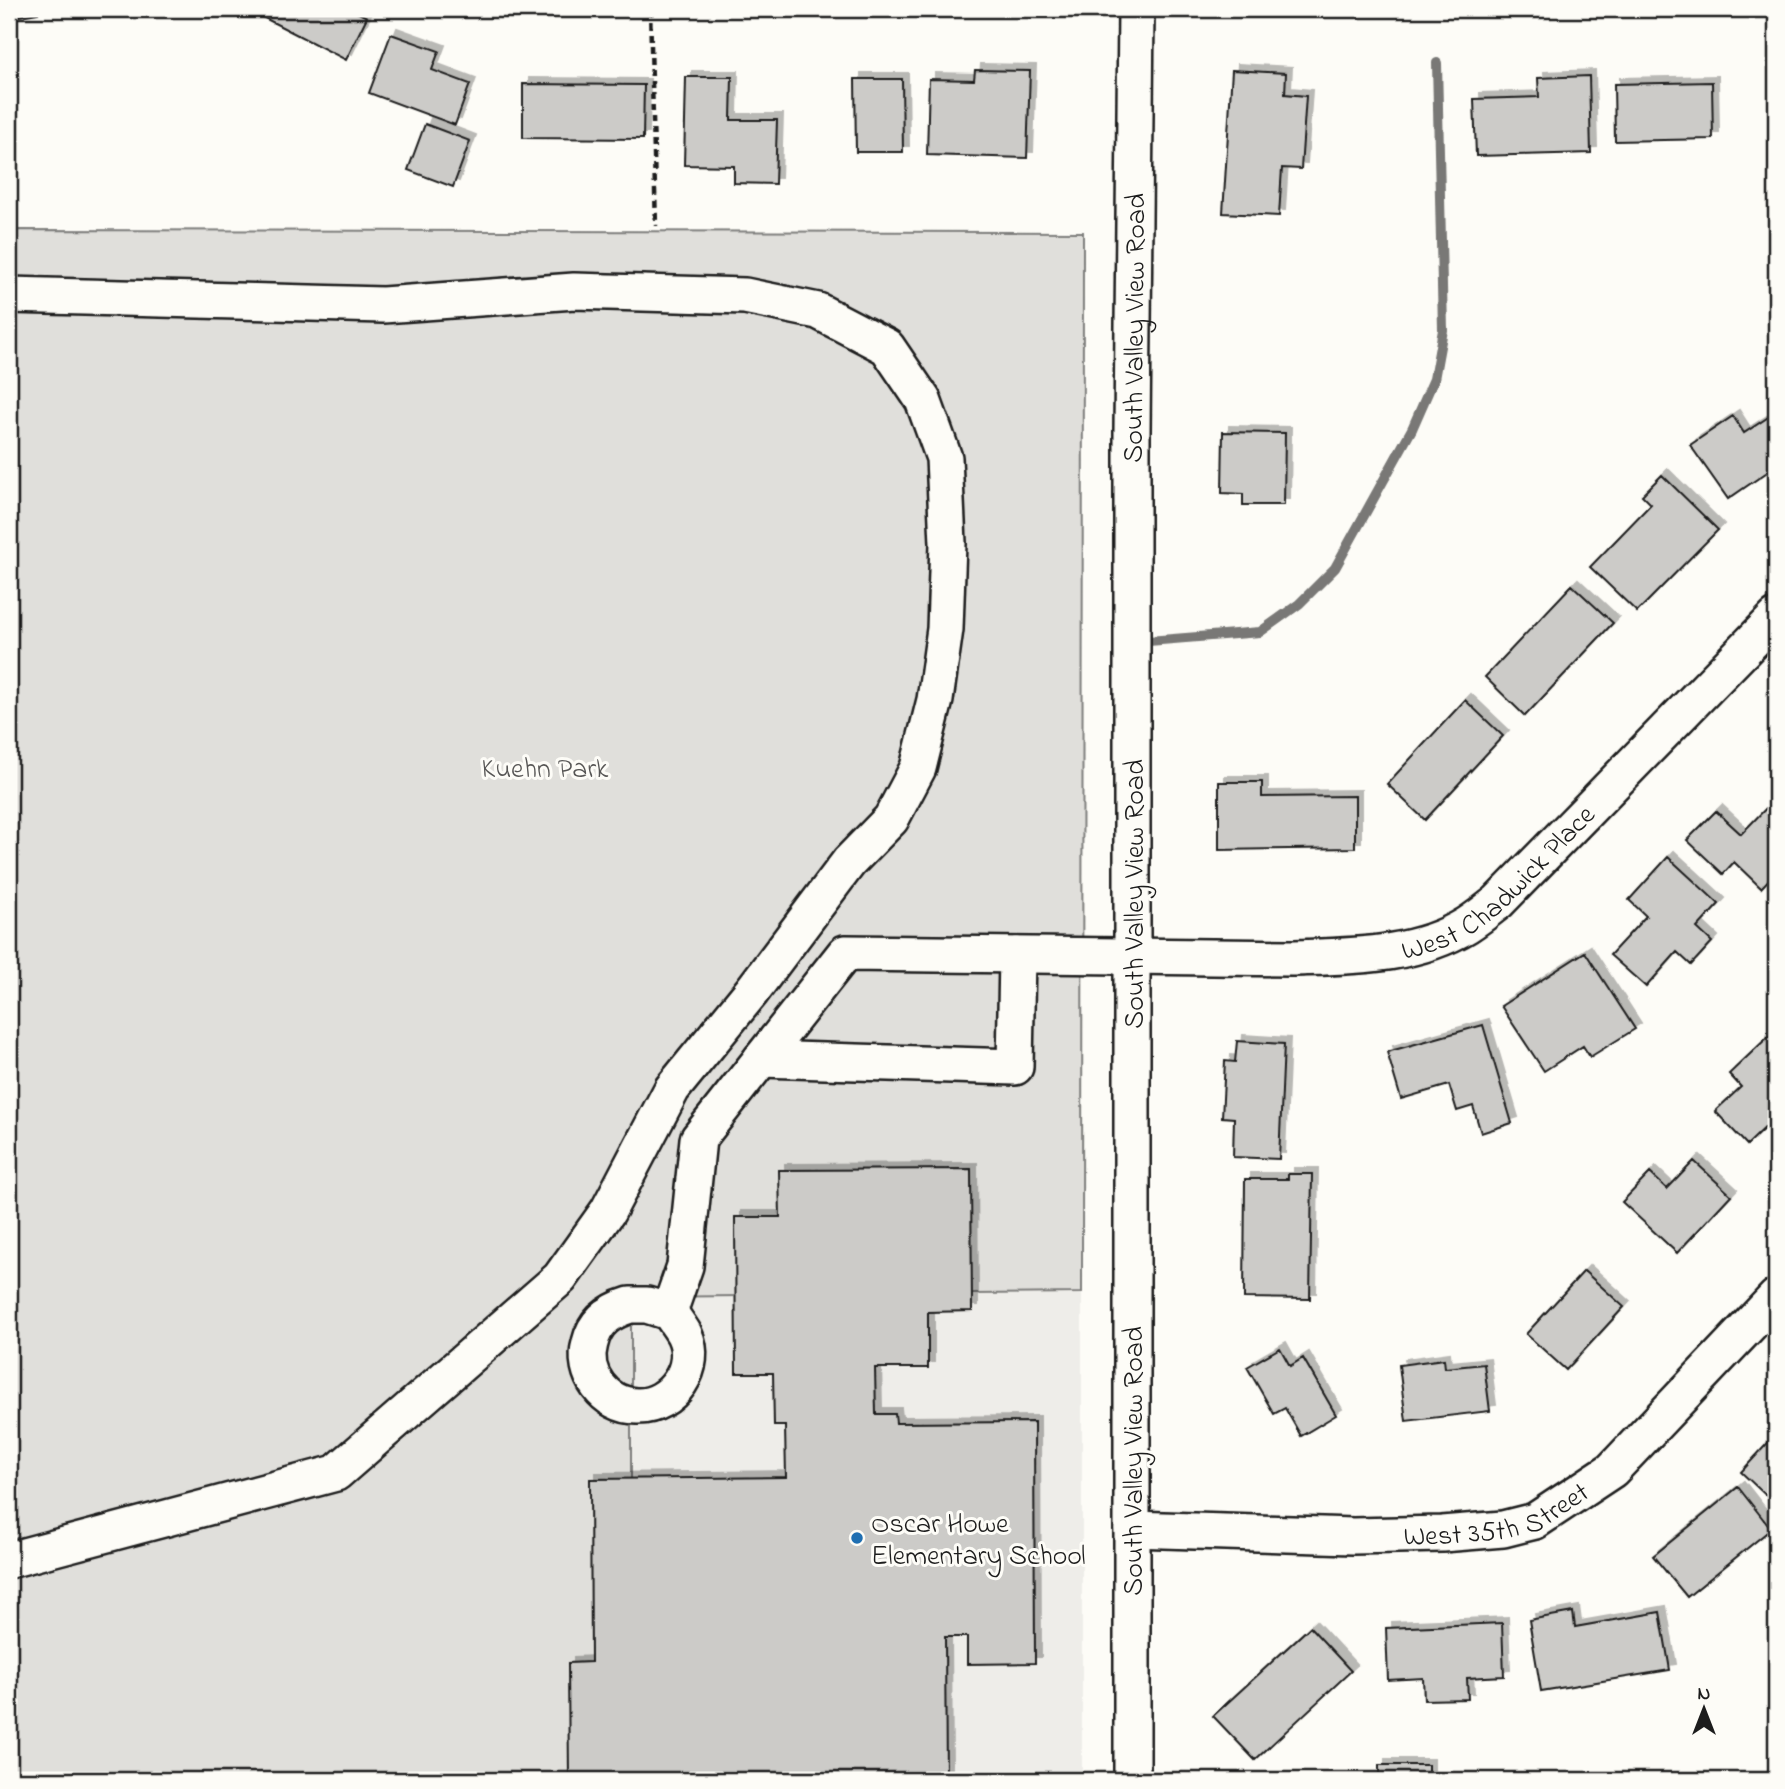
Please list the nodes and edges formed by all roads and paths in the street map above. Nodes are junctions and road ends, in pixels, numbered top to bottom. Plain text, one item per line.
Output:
1 (650, 9) edge
2 (1136, 9) edge
3 (656, 226) dead end
4 (9, 295) edge
5 (1776, 617) edge
6 (1017, 955) junction
7 (1133, 956) junction
8 (761, 1059) junction
9 (1776, 1297) edge
10 (670, 1312) dead end
11 (1132, 1529) junction
12 (9, 1560) edge
13 (1132, 1780) edge

1 - 3 path
2 - 7 street, South Valley View Road
4 - 12 street
5 - 7 street, West Chadwick Place
6 - 7 street, West Chadwick Place
6 - 8 street, West Chadwick Place
6 - 8 street
7 - 11 street, South Valley View Road
8 - 10 street
9 - 11 street, West 35th Street
11 - 13 street, South Valley View Road

